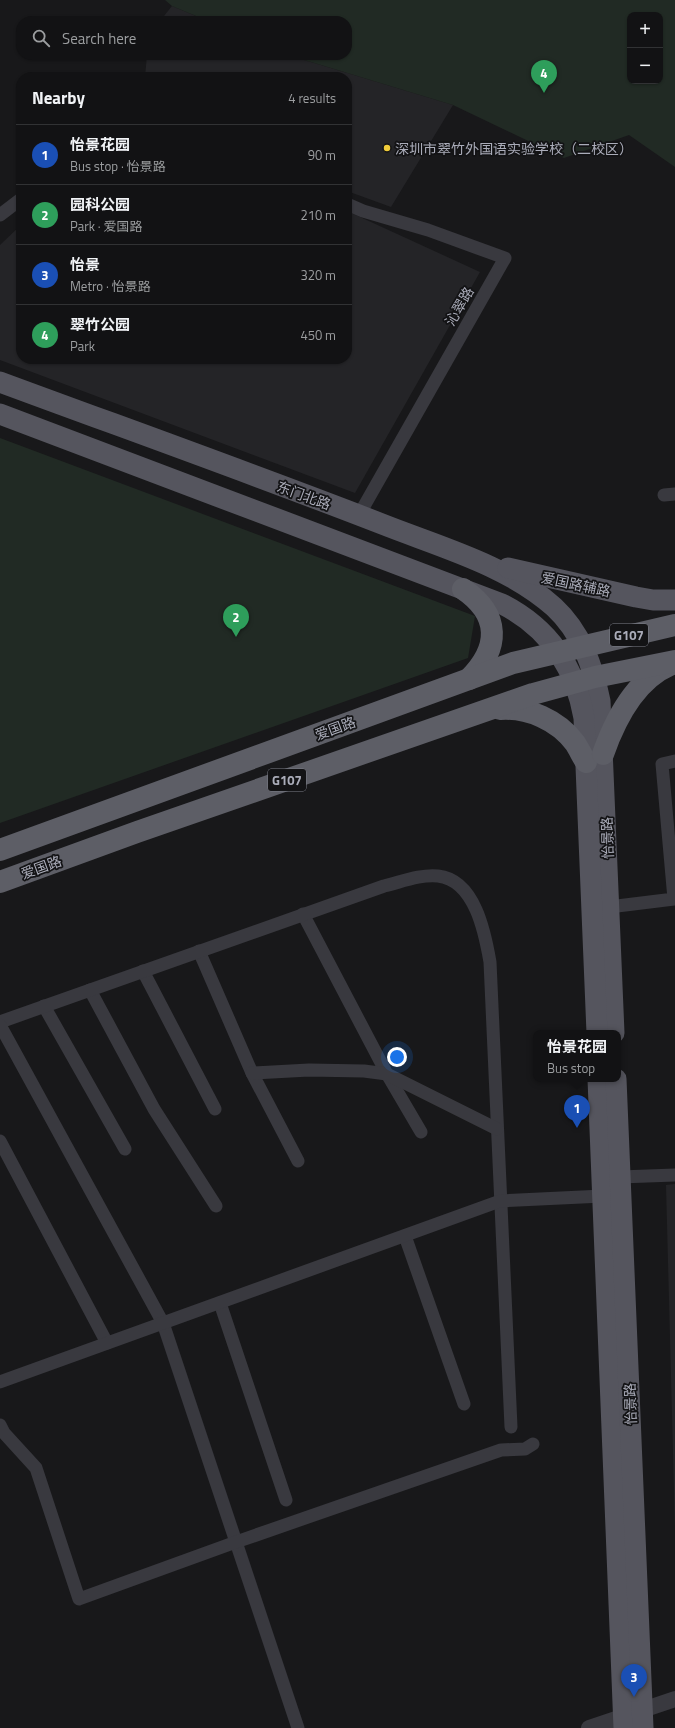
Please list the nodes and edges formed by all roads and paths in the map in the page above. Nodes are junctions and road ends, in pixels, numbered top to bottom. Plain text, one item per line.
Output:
1 (16, 203) edge
2 (352, 206) edge
3 (0, 215) edge
4 (0, 382) edge
5 (0, 414) edge
6 (359, 515) junction
7 (478, 562) junction
8 (463, 589) junction
9 (675, 600) edge
10 (675, 625) edge
11 (583, 646) junction
12 (558, 652) junction
13 (675, 662) edge
14 (468, 679) junction
15 (585, 680) junction
16 (490, 709) junction
17 (594, 758) junction
18 (675, 761) edge
19 (0, 850) edge
20 (0, 882) edge
21 (609, 907) junction
22 (303, 914) junction
23 (199, 951) junction
24 (143, 971) junction
25 (90, 990) junction
26 (44, 1006) junction
27 (0, 1022) edge
28 (0, 1026) edge
29 (596, 1030) edge
30 (614, 1030) edge
31 (252, 1073) junction
32 (387, 1074) junction
33 (598, 1082) edge
34 (616, 1082) edge
35 (215, 1109) dead end
36 (497, 1129) junction
37 (421, 1132) dead end
38 (0, 1140) edge
39 (124, 1149) dead end
40 (298, 1161) dead end
41 (675, 1175) edge
42 (620, 1177) junction
43 (603, 1196) junction
44 (500, 1201) junction
45 (216, 1206) dead end
46 (405, 1236) junction
47 (220, 1303) junction
48 (163, 1323) junction
49 (107, 1343) junction
50 (0, 1382) edge
51 (464, 1404) dead end
52 (0, 1425) edge
53 (512, 1427) dead end
54 (533, 1444) dead end
55 (286, 1500) dead end
56 (236, 1542) junction
57 (675, 1699) edge
58 (633, 1721) edge
59 (298, 1728) edge
60 (589, 1728) edge

1 - 3 street
2 - 6 street, 沁翠路
4 - 6 main road, 东门北路
5 - 8 main road
6 - 7 main road, 东门北路
7 - 9 main road, 爱国路辅路
7 - 11 main road, 东门北路
8 - 12 main road
8 - 14 highway
10 - 11 highway, 爱国路 / G107
11 - 12 highway, 爱国路 / G107
11 - 15 main road, 怡景路
12 - 14 highway, 爱国路 / G107
12 - 15 main road, 怡景路
13 - 15 highway, 爱国路 / G107
13 - 17 highway
14 - 19 highway, 爱国路 / G107
15 - 16 highway, 爱国路 / G107
15 - 17 main road, 怡景路
16 - 17 highway
16 - 20 highway, 爱国路 / G107
17 - 21 main road, 怡景路
17 - 29 main road, 怡景路
18 - 21 street
21 - 30 main road, 怡景路
22 - 23 street
22 - 32 street
22 - 36 street
23 - 24 street
23 - 31 street
24 - 25 street
24 - 35 street
25 - 26 street
25 - 45 street
26 - 27 street
26 - 39 street
28 - 48 street
31 - 32 street
31 - 40 street
32 - 36 street
32 - 37 street
33 - 43 main road, 怡景路
34 - 42 main road, 怡景路
36 - 44 street
38 - 49 street
41 - 42 street
42 - 58 main road, 怡景路
43 - 44 street
43 - 58 main road, 怡景路
44 - 46 street
44 - 53 street
46 - 47 street
46 - 51 street
47 - 48 street
47 - 55 street
48 - 49 street
48 - 56 street
49 - 50 street
52 - 56 street
54 - 56 street
56 - 59 street
57 - 58 street
58 - 60 street

